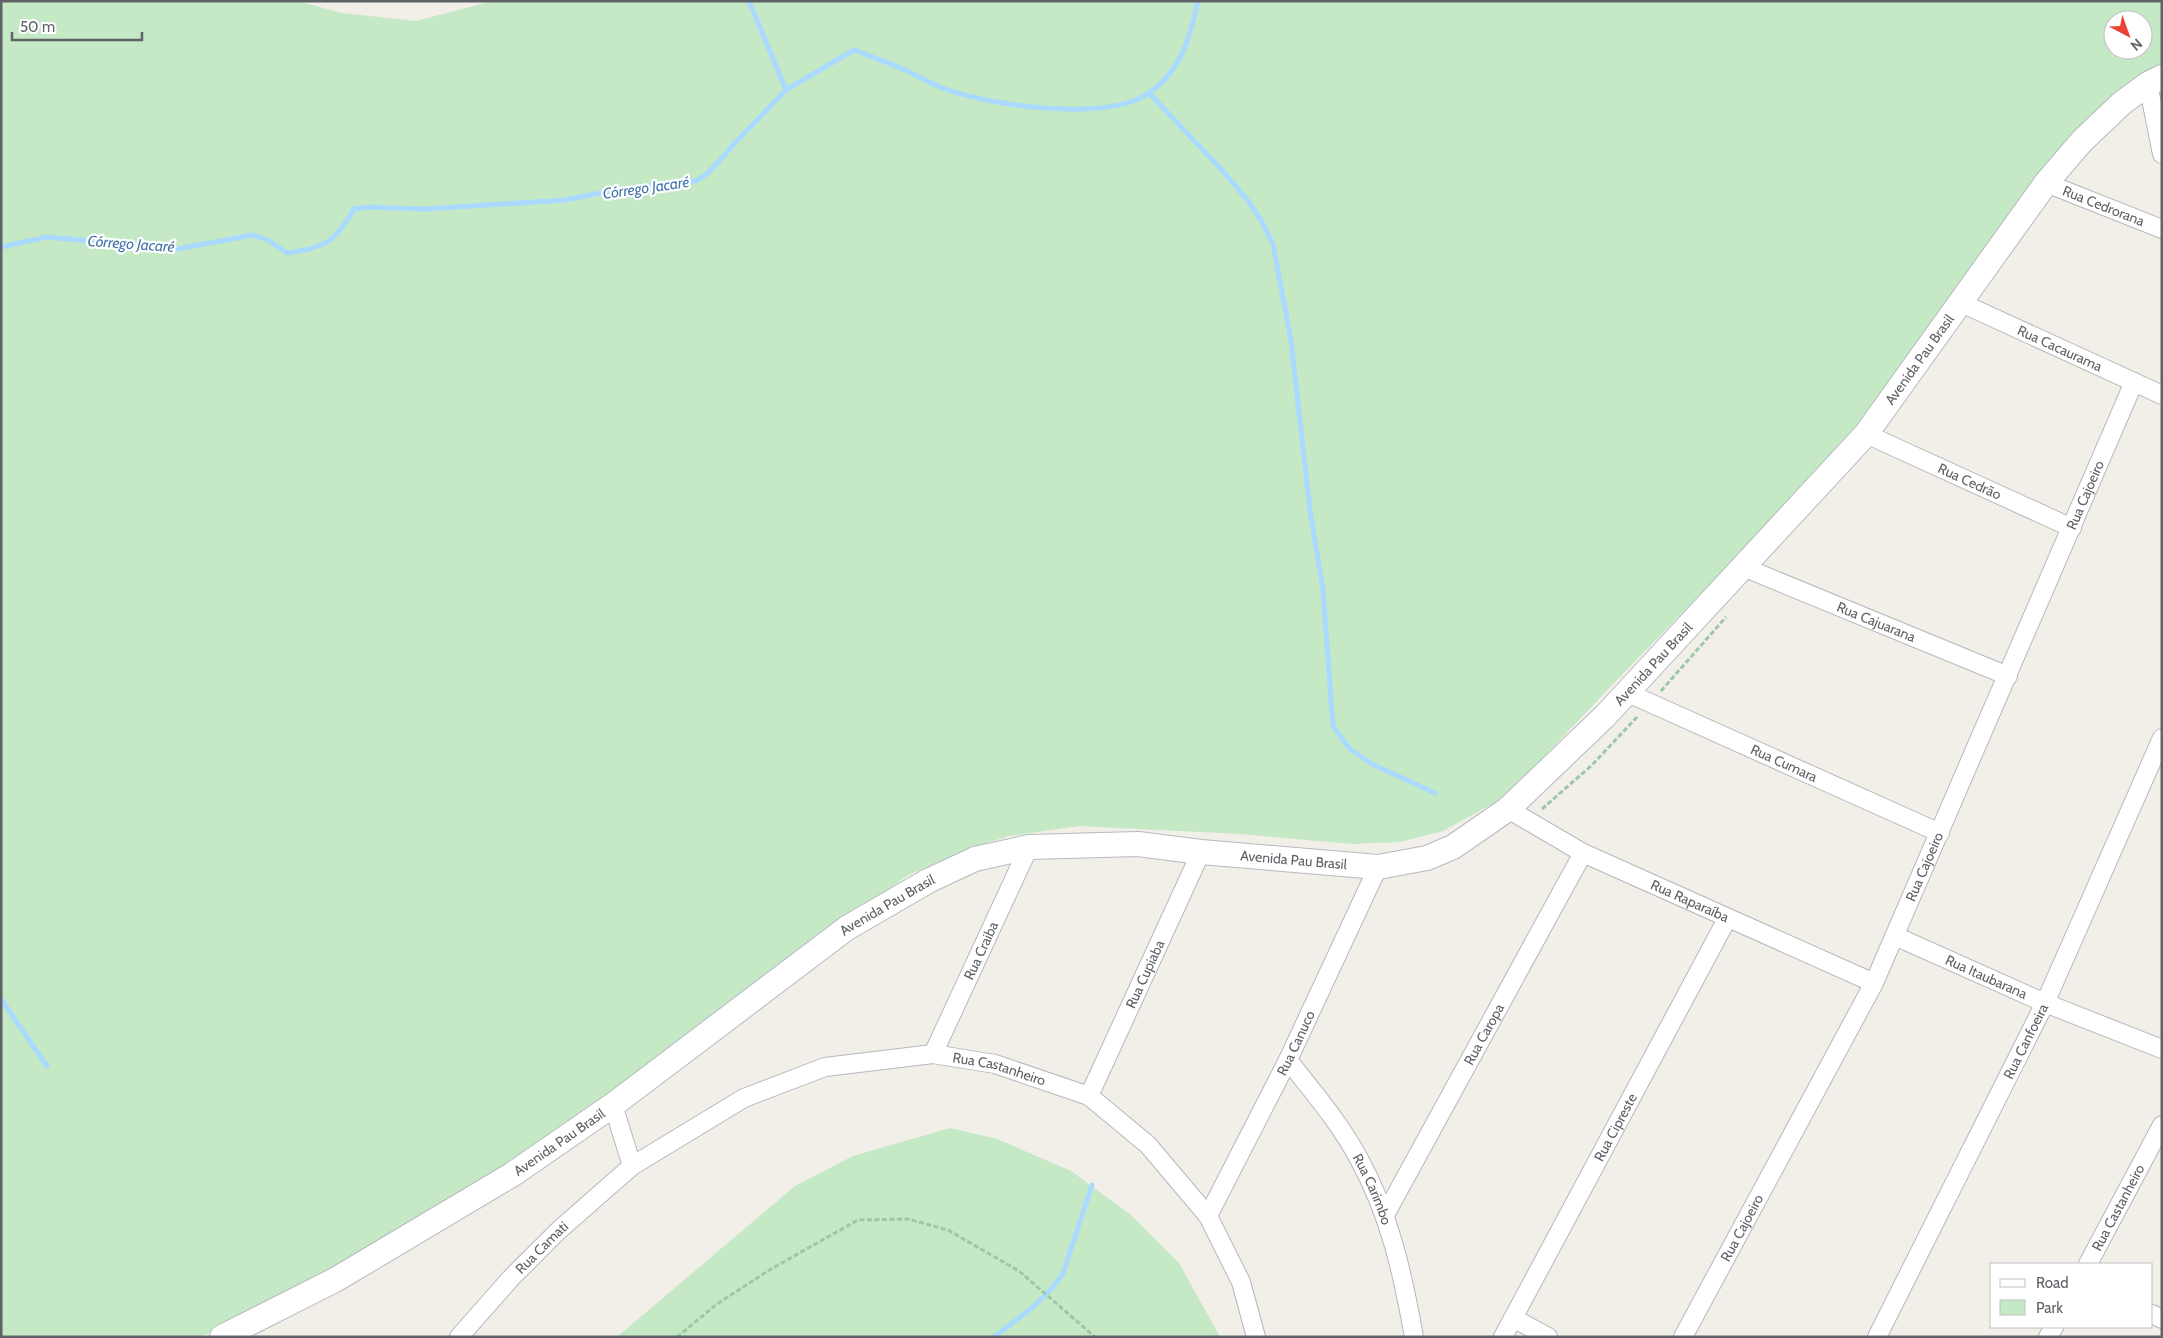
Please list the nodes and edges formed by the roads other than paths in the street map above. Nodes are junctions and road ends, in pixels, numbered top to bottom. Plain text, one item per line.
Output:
1 (2155, 80) edge
2 (2162, 154) edge
3 (2046, 183) junction
4 (2162, 229) edge
5 (1959, 302) junction
6 (2134, 382) junction
7 (2162, 395) edge
8 (1866, 434) junction
9 (2072, 528) junction
10 (1743, 567) junction
11 (2008, 676) junction
12 (1628, 693) junction
13 (2162, 738) edge
14 (1508, 809) junction
15 (1940, 833) junction
16 (1029, 846) junction
17 (1201, 852) junction
18 (1583, 853) junction
19 (1378, 867) junction
20 (1728, 919) junction
21 (1895, 936) junction
22 (1874, 984) junction
23 (2045, 1003) junction
24 (2162, 1049) edge
25 (933, 1054) junction
26 (1288, 1060) junction
27 (1089, 1096) junction
28 (613, 1106) junction
29 (2162, 1125) edge
30 (632, 1166) junction
31 (1385, 1215) junction
32 (1208, 1216) junction
33 (2089, 1263) edge
34 (1513, 1318) junction
35 (222, 1337) edge
36 (459, 1337) edge
37 (1256, 1337) edge
38 (1414, 1337) edge
39 (1503, 1337) edge
40 (1548, 1337) edge
41 (1683, 1337) edge
42 (1877, 1337) edge

1 - 2 street
1 - 3 main road, Avenida Pau Brasil
3 - 4 street, Rua Cedrorana
3 - 5 main road, Avenida Pau Brasil
5 - 6 street, Rua Cacaurama
5 - 8 main road, Avenida Pau Brasil
6 - 7 street, Rua Cacaurama
6 - 9 street, Rua Cajoeiro
8 - 9 street, Rua Cedrão
8 - 10 main road, Avenida Pau Brasil
9 - 11 street, Rua Cajoeiro
10 - 11 street, Rua Cajuarana
10 - 12 main road, Avenida Pau Brasil
11 - 15 street, Rua Cajoeiro
12 - 14 main road, Avenida Pau Brasil
12 - 15 street, Rua Cumara
13 - 23 street, Rua Canfoeira
14 - 18 street, Rua Raparaíba
14 - 19 main road, Avenida Pau Brasil
15 - 21 street, Rua Cajoeiro
16 - 17 main road, Avenida Pau Brasil
16 - 25 street, Rua Craiba
16 - 28 main road, Avenida Pau Brasil
17 - 19 main road, Avenida Pau Brasil
17 - 27 street, Rua Cupiaba
18 - 20 street, Rua Raparaíba
18 - 31 street, Rua Caropa
19 - 26 street, Rua Canuco
20 - 22 street, Rua Raparaíba
20 - 34 street, Rua Cipreste
21 - 22 street, Rua Cajoeiro
21 - 23 street, Rua Itaubarana
22 - 41 street, Rua Cajoeiro
23 - 24 street, Rua Itaubarana
23 - 42 street, Rua Canfoeira
25 - 27 street, Rua Castanheiro
25 - 30 street, Rua Castanheiro
26 - 31 street, Rua Carimbo
26 - 32 street, Rua Canuco
27 - 32 street, Rua Castanheiro
28 - 30 street
28 - 35 main road, Avenida Pau Brasil
29 - 33 street, Rua Castanheiro
30 - 36 street, Rua Camati
31 - 38 street, Rua Carimbo
32 - 37 street, Rua Castanheiro
34 - 39 street, Rua Cipreste
34 - 40 street

